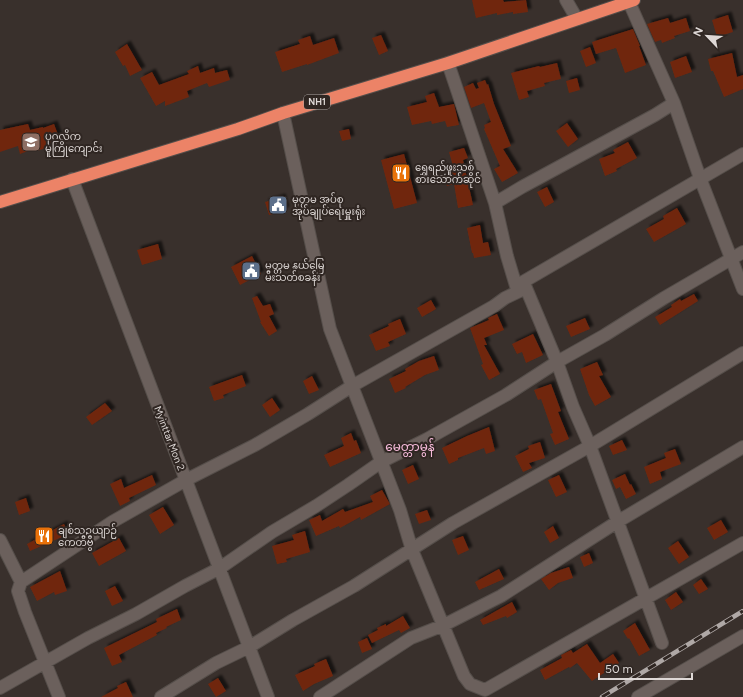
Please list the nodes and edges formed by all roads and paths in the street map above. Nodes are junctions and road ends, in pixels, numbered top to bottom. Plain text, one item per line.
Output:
1 (566, 0) edge
2 (631, 1) edge
3 (577, 20) junction
4 (448, 64) junction
5 (674, 103) junction
6 (283, 113) junction
7 (743, 154) edge
8 (700, 178) junction
9 (72, 179) junction
10 (0, 202) edge
11 (495, 203) junction
12 (743, 252) edge
13 (732, 259) junction
14 (521, 287) junction
15 (743, 289) edge
16 (743, 353) edge
17 (558, 362) junction
18 (352, 386) junction
19 (590, 446) junction
20 (743, 446) edge
21 (381, 462) junction
22 (186, 480) junction
23 (617, 522) junction
24 (0, 540) edge
25 (743, 543) edge
26 (412, 550) junction
27 (220, 568) junction
28 (21, 582) junction
29 (646, 599) junction
30 (444, 626) junction
31 (743, 636) edge
32 (662, 643) dead end
33 (249, 647) junction
34 (46, 662) junction
35 (0, 688) edge
36 (59, 697) edge
37 (161, 697) edge
38 (268, 697) edge
39 (320, 697) edge
40 (638, 697) edge

1 - 3 street
2 - 3 highway, NH1
2 - 5 street
3 - 4 highway, NH1
4 - 6 highway, NH1
4 - 11 street
5 - 8 street
5 - 11 street
6 - 9 highway, NH1
6 - 18 street
7 - 8 street
8 - 13 street
8 - 14 street
9 - 10 highway, NH1
9 - 22 street, Myinttar Mon 2
11 - 14 street
12 - 13 street
13 - 15 street
13 - 17 street
14 - 17 street
14 - 18 street
16 - 19 street
17 - 19 street
17 - 21 street
18 - 21 street
18 - 22 street
19 - 23 street
19 - 26 street
20 - 23 street
21 - 26 street
21 - 27 street
22 - 27 street, Myinttar Mon 2
22 - 28 street
23 - 29 street
23 - 30 street
24 - 28 street
25 - 29 street
26 - 30 street
26 - 33 street
27 - 33 street, Myinttar Mon 2
27 - 34 street
28 - 34 street
29 - 30 street
29 - 32 street
30 - 39 street
31 - 40 street
33 - 37 street
33 - 38 street, Myinttar Mon 2
34 - 35 street
34 - 36 street

